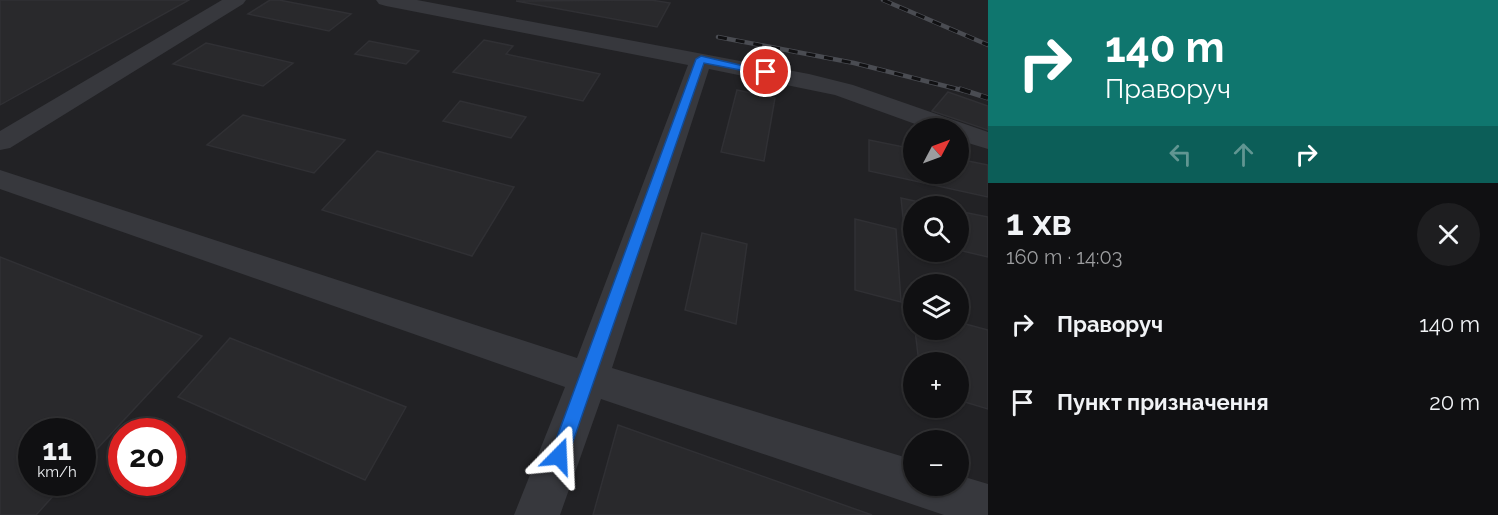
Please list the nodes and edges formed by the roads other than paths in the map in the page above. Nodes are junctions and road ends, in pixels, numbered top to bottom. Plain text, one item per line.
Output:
1 (236, 0) edge
2 (386, 0) edge
3 (701, 59) junction
4 (923, 118) edge
5 (969, 135) edge
6 (988, 141) edge
7 (0, 142) edge
8 (0, 179) edge
9 (589, 377) junction
10 (903, 478) edge
11 (954, 496) edge
12 (988, 507) edge
13 (537, 515) edge

1 - 7 lane
2 - 3 lane
3 - 4 lane
3 - 9 lane
5 - 6 lane
8 - 9 lane
9 - 10 lane
9 - 13 lane
11 - 12 lane

